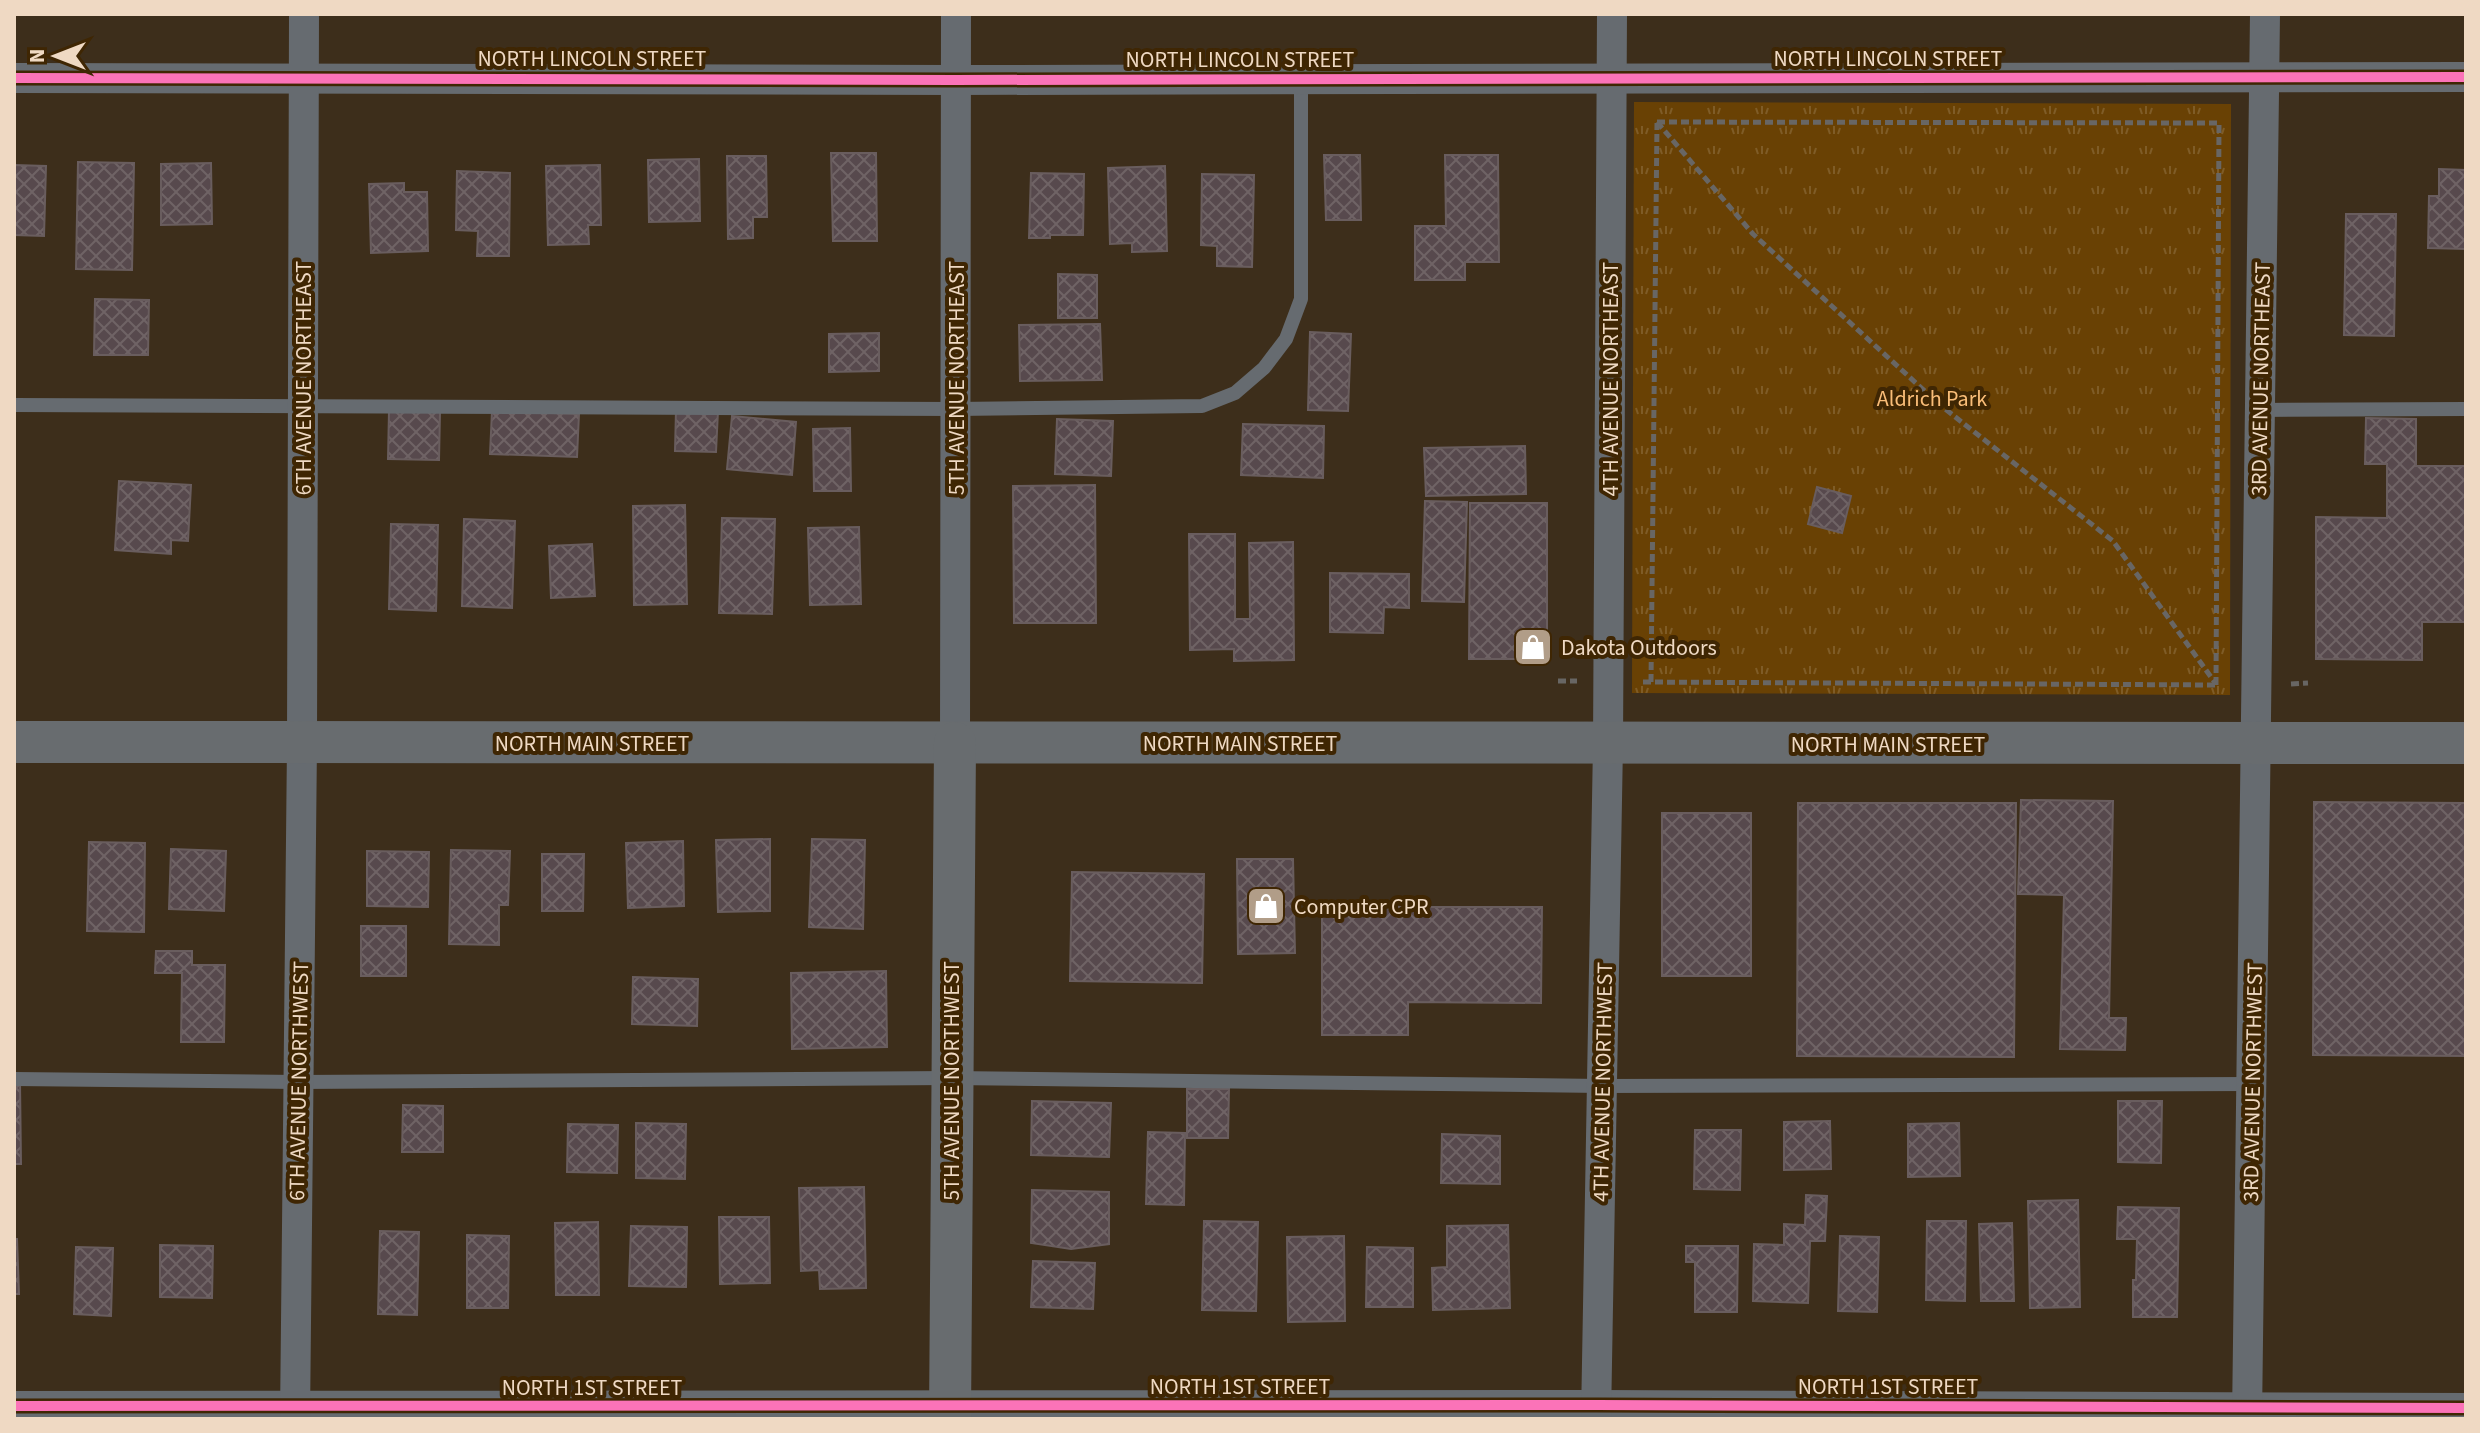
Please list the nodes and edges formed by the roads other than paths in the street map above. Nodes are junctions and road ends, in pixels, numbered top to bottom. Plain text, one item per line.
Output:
1 (304, 14) edge
2 (956, 14) edge
3 (1612, 14) edge
4 (2265, 14) edge
5 (303, 77) junction
6 (2264, 77) junction
7 (2466, 77) edge
8 (14, 78) edge
9 (1612, 78) junction
10 (1301, 79) junction
11 (955, 80) junction
12 (14, 405) edge
13 (302, 407) junction
14 (956, 409) junction
15 (2466, 409) edge
16 (2259, 410) junction
17 (14, 742) edge
18 (302, 743) junction
19 (955, 743) junction
20 (2466, 743) edge
21 (1608, 744) junction
22 (2256, 745) junction
23 (951, 1078) junction
24 (14, 1079) edge
25 (297, 1082) junction
26 (2252, 1084) junction
27 (1602, 1086) junction
28 (14, 1406) edge
29 (2466, 1408) edge
30 (1596, 1412) edge
31 (295, 1413) edge
32 (950, 1413) edge
33 (2247, 1414) edge

1 - 5 street, 6TH AVENUE NORTHEAST
2 - 11 street, 5TH AVENUE NORTHEAST
3 - 9 street, 4TH AVENUE NORTHEAST
4 - 6 street, 3RD AVENUE NORTHEAST
5 - 8 street, NORTH LINCOLN STREET
5 - 11 street, NORTH LINCOLN STREET
5 - 13 street, 6TH AVENUE NORTHEAST
6 - 7 street, NORTH LINCOLN STREET
6 - 9 street, NORTH LINCOLN STREET
6 - 16 street, 3RD AVENUE NORTHEAST
9 - 10 street, NORTH LINCOLN STREET
9 - 21 street, 4TH AVENUE NORTHEAST
10 - 11 street, NORTH LINCOLN STREET
10 - 14 lane
11 - 14 street, 5TH AVENUE NORTHEAST
12 - 13 lane
13 - 14 lane
13 - 18 street, 6TH AVENUE NORTHEAST
14 - 19 street, 5TH AVENUE NORTHEAST
15 - 16 lane
16 - 22 street, 3RD AVENUE NORTHEAST
17 - 18 street, NORTH MAIN STREET
18 - 19 street, NORTH MAIN STREET
18 - 25 street, 6TH AVENUE NORTHWEST
19 - 21 street, NORTH MAIN STREET
19 - 23 street, 5TH AVENUE NORTHWEST
20 - 22 street, NORTH MAIN STREET
21 - 22 street, NORTH MAIN STREET
21 - 27 street, 4TH AVENUE NORTHWEST
22 - 26 street, 3RD AVENUE NORTHWEST
23 - 25 lane
23 - 27 lane
23 - 32 street, 5TH AVENUE NORTHWEST
24 - 25 lane
25 - 31 street, 6TH AVENUE NORTHWEST
26 - 27 lane
26 - 33 street, 3RD AVENUE NORTHWEST
27 - 30 street, 4TH AVENUE NORTHWEST
28 - 31 street, NORTH 1ST STREET
29 - 33 street, NORTH 1ST STREET
30 - 32 street, NORTH 1ST STREET
30 - 33 street, NORTH 1ST STREET
31 - 32 street, NORTH 1ST STREET

